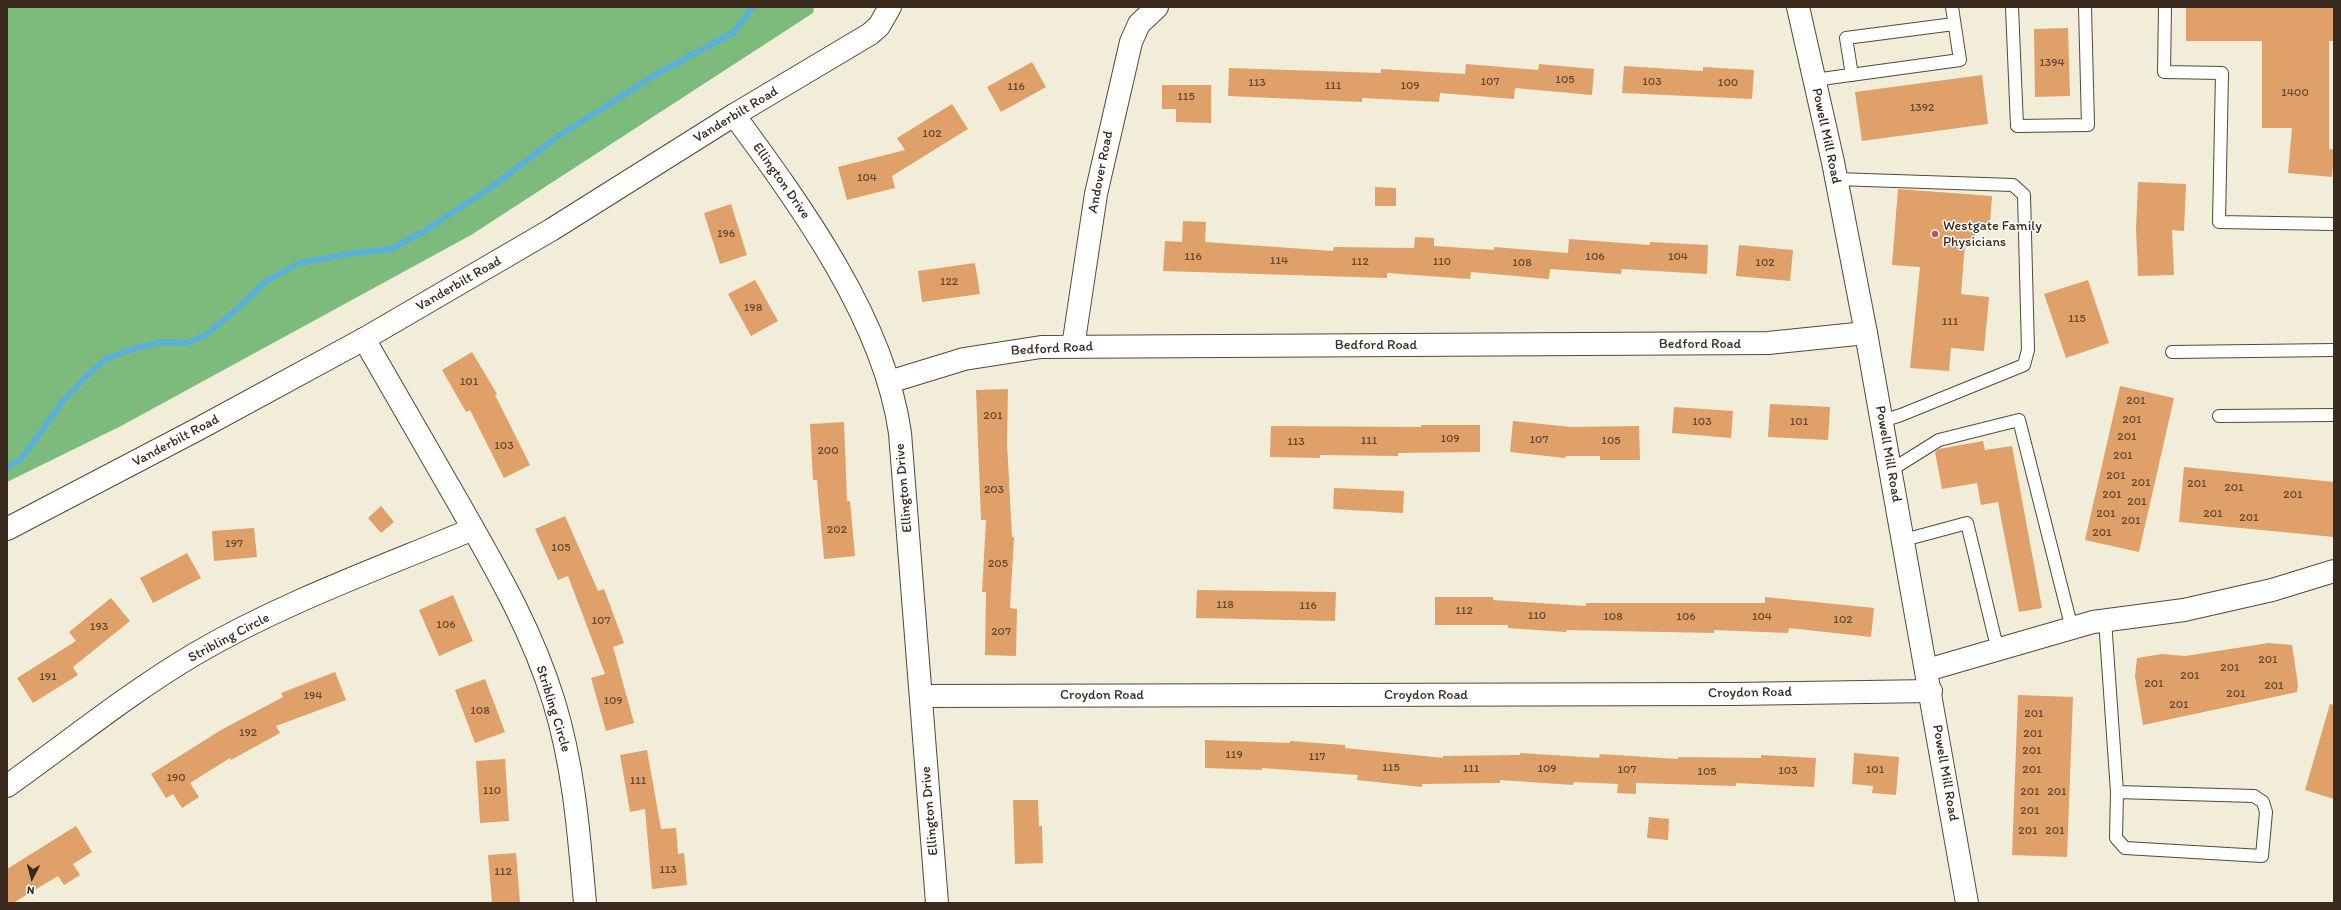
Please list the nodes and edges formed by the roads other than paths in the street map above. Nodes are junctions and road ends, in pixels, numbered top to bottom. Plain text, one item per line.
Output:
1 (890, 7) edge
2 (1157, 7) edge
3 (1798, 7) edge
4 (1952, 7) edge
5 (2012, 7) edge
6 (2085, 7) edge
7 (2165, 7) edge
8 (1954, 24) junction
9 (1852, 75) junction
10 (1814, 80) junction
11 (734, 116) junction
12 (1836, 179) junction
13 (2334, 224) edge
14 (1866, 333) junction
15 (364, 339) junction
16 (1073, 347) junction
17 (2334, 350) edge
18 (2172, 352) dead end
19 (889, 382) junction
20 (2334, 415) edge
21 (2219, 416) dead end
22 (1882, 421) junction
23 (1891, 470) junction
24 (7, 529) edge
25 (473, 529) junction
26 (1904, 540) junction
27 (2334, 571) edge
28 (2105, 620) junction
29 (2072, 628) junction
30 (1998, 651) junction
31 (1929, 680) junction
32 (921, 696) junction
33 (7, 786) edge
34 (2117, 792) junction
35 (585, 903) edge
36 (938, 903) edge
37 (1967, 903) edge

1 - 11 street, Vanderbilt Road
2 - 16 street, Andover Road
3 - 10 street, Powell Mill Road
4 - 8 lane
5 - 6 lane
7 - 13 lane
8 - 9 lane
8 - 9 lane
9 - 10 lane
10 - 12 street, Powell Mill Road
11 - 15 street, Vanderbilt Road
11 - 19 street, Ellington Drive
12 - 14 street, Powell Mill Road
12 - 22 lane
14 - 16 street, Bedford Road
14 - 22 street, Powell Mill Road
15 - 24 street, Vanderbilt Road
15 - 25 street, Stribling Circle
16 - 19 street, Bedford Road
17 - 18 lane
19 - 32 street, Ellington Drive
20 - 21 lane
22 - 23 street, Powell Mill Road
23 - 26 street, Powell Mill Road
23 - 29 lane
25 - 33 street, Stribling Circle
25 - 35 street, Stribling Circle
26 - 30 lane
26 - 31 street, Powell Mill Road
27 - 28 street, Croydon Road
28 - 29 street, Croydon Road
28 - 34 lane
29 - 30 street, Croydon Road
30 - 31 street, Croydon Road
31 - 32 street, Croydon Road
31 - 37 street, Powell Mill Road
32 - 36 street, Ellington Drive
34 - 34 lane

